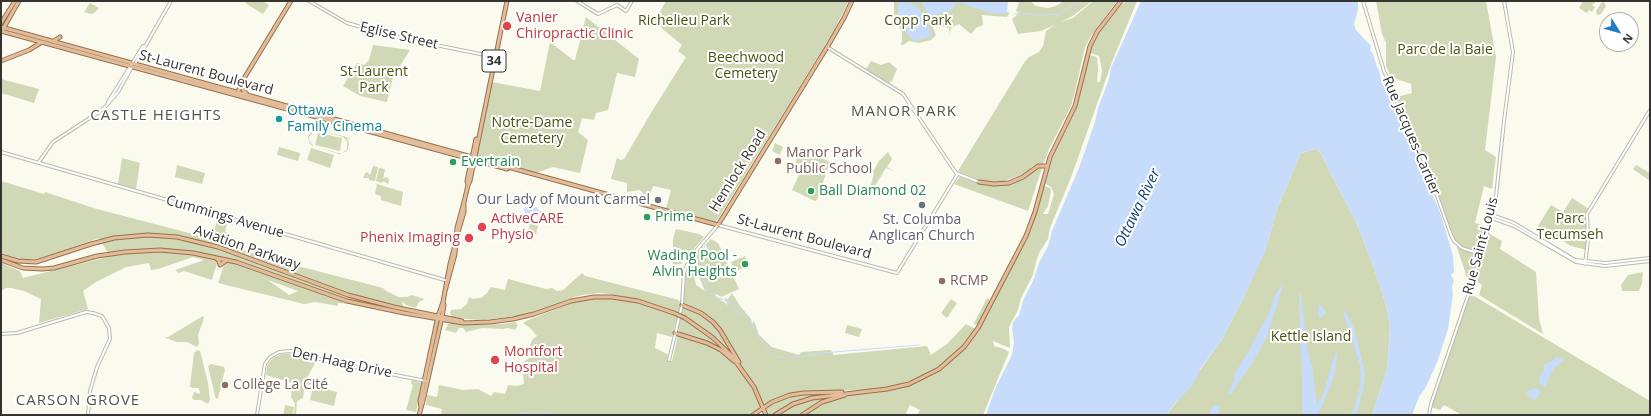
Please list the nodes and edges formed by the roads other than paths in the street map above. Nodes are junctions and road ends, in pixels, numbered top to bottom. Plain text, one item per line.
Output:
1 (15, 1) edge
2 (19, 1) edge
3 (171, 1) edge
4 (291, 1) edge
5 (309, 1) edge
6 (506, 1) edge
7 (577, 1) edge
8 (632, 1) edge
9 (852, 1) edge
10 (1121, 1) edge
11 (1363, 1) edge
12 (1504, 1) edge
13 (5, 15) junction
14 (10, 16) junction
15 (1, 20) edge
16 (1, 24) edge
17 (2, 31) edge
18 (18, 32) junction
19 (40, 41) junction
20 (52, 41) junction
21 (62, 45) junction
22 (827, 47) junction
23 (495, 57) junction
24 (1, 61) edge
25 (132, 65) junction
26 (242, 84) junction
27 (231, 91) junction
28 (238, 94) junction
29 (248, 95) junction
30 (1650, 110) edge
31 (1, 152) edge
32 (473, 159) junction
33 (38, 163) junction
34 (1046, 166) junction
35 (957, 175) junction
36 (979, 182) joint
37 (1492, 216) junction
38 (718, 225) junction
39 (1480, 254) junction
40 (1, 256) edge
41 (213, 256) junction
42 (1650, 258) edge
43 (1, 260) edge
44 (230, 260) junction
45 (1650, 261) edge
46 (1585, 262) junction
47 (448, 281) junction
48 (348, 295) junction
49 (347, 301) junction
50 (682, 305) junction
51 (442, 309) junction
52 (431, 314) junction
53 (427, 317) junction
54 (440, 318) junction
55 (449, 319) junction
56 (439, 329) junction
57 (435, 333) junction
58 (675, 333) junction
59 (1, 334) edge
60 (669, 360) dead end
61 (745, 372) junction
62 (426, 381) junction
63 (858, 392) junction
64 (763, 408) junction
65 (88, 415) edge
66 (258, 415) edge
67 (419, 415) edge
68 (753, 415) edge
69 (766, 415) edge
70 (775, 415) edge
71 (802, 415) edge
72 (1429, 415) edge

1 - 13 main road
2 - 14 main road
3 - 25 street
4 - 26 main road
5 - 23 street, Eglise Street
6 - 23 main road, 34
7 - 8 street
9 - 22 main road, Hemlock Road
10 - 34 main road
11 - 39 street, Rue Jacques-Cartier
12 - 37 street, Rue Saint-Louis
13 - 15 main road
13 - 16 main road
14 - 17 main road
14 - 18 main road
17 - 18 main road, St-Laurent Boulevard
17 - 19 main road, St-Laurent Boulevard
18 - 19 main road, St-Laurent Boulevard
19 - 20 main road, St-Laurent Boulevard
19 - 24 main road
19 - 25 main road, St-Laurent Boulevard
20 - 21 main road, St-Laurent Boulevard
20 - 21 main road
21 - 25 main road, St-Laurent Boulevard
22 - 35 street
22 - 38 main road, Hemlock Road
23 - 32 main road, 34
25 - 27 main road, St-Laurent Boulevard
25 - 28 main road, St-Laurent Boulevard
25 - 33 street
26 - 27 main road
26 - 28 main road
26 - 29 main road
27 - 28 main road, St-Laurent Boulevard
28 - 29 main road, St-Laurent Boulevard
28 - 32 main road, St-Laurent Boulevard
29 - 32 main road, St-Laurent Boulevard
30 - 46 street
31 - 33 street, Cummings Avenue
32 - 38 main road, St-Laurent Boulevard
32 - 47 main road, 34
33 - 47 street, Cummings Avenue
34 - 36 main road
34 - 63 main road
35 - 36 street
35 - 38 street, St-Laurent Boulevard
37 - 39 street, Rue Saint-Louis
37 - 46 street
38 - 50 street, Hemlock Road
39 - 72 street, Rue Saint-Louis
40 - 48 main road, Aviation Parkway
41 - 43 main road, Aviation Parkway
41 - 44 main road, Aviation Parkway
41 - 44 main road
42 - 46 street
44 - 49 main road, Aviation Parkway
45 - 46 street
47 - 51 main road, 34
48 - 49 main road
48 - 52 main road, Aviation Parkway
49 - 53 main road, Aviation Parkway
50 - 58 street, Hemlock Road
50 - 61 main road
51 - 52 main road
51 - 54 main road, 34
51 - 55 main road
52 - 54 main road, Aviation Parkway
53 - 54 main road, Aviation Parkway
53 - 57 main road
54 - 55 main road, Aviation Parkway
54 - 56 main road, 34
54 - 57 main road, 34
55 - 56 main road
55 - 61 main road, Aviation Parkway, bridge
56 - 62 main road, 34
57 - 62 main road, 34
58 - 60 street, Hemlock Road
58 - 61 main road
59 - 65 street
61 - 64 main road, Aviation Parkway
62 - 66 street, Den Haag Drive
62 - 67 main road, 34
63 - 64 main road
63 - 70 main road
63 - 71 main road
64 - 68 main road
64 - 69 main road, Aviation Parkway

